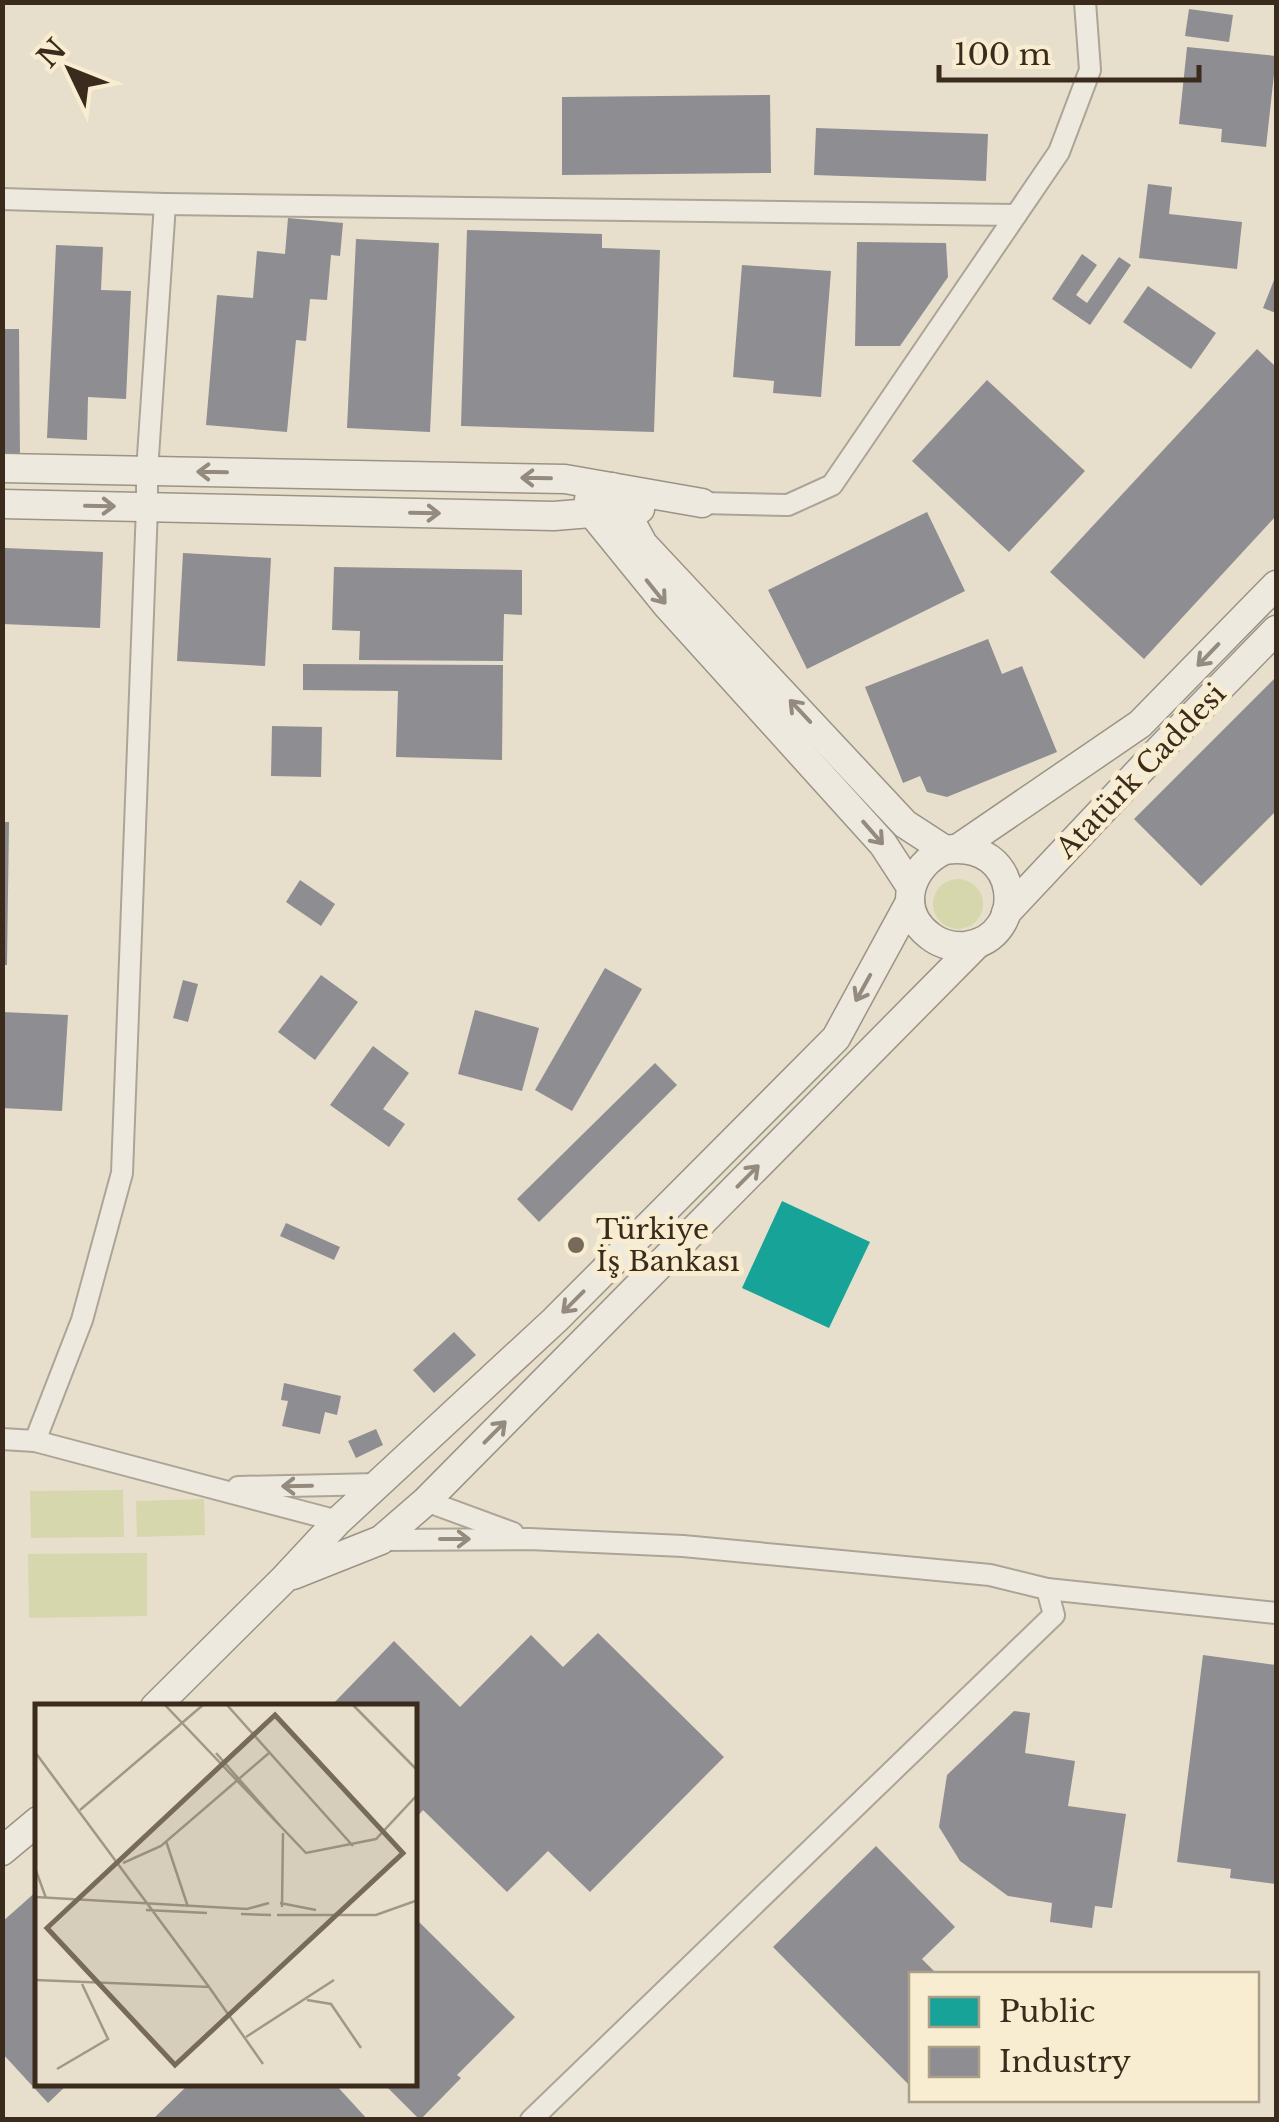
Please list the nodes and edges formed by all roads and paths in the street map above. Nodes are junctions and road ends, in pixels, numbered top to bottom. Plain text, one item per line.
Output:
1 (1084, 2) edge
2 (2, 199) edge
3 (166, 204) junction
4 (1016, 215) junction
5 (2, 468) edge
6 (146, 470) junction
7 (607, 493) junction
8 (2, 504) edge
9 (702, 504) joint
10 (148, 507) junction
11 (592, 513) junction
12 (1276, 585) edge
13 (1276, 630) edge
14 (953, 849) junction
15 (911, 895) junction
16 (1006, 912) junction
17 (978, 943) junction
18 (2, 1439) edge
19 (34, 1441) junction
20 (378, 1484) junction
21 (216, 1488) junction
22 (426, 1502) junction
23 (338, 1520) junction
24 (529, 1539) junction
25 (381, 1540) junction
26 (283, 1580) junction
27 (1048, 1589) junction
28 (1276, 1613) edge
29 (157, 1704) edge
30 (35, 1823) edge
31 (2, 1851) edge
32 (531, 2120) edge

1 - 4 street
2 - 3 street
3 - 4 street
3 - 6 street
4 - 9 street
5 - 6 street
7 -> 6 street
6 - 10 street
7 - 9 street
7 - 11 street
14 -> 7 street
8 -> 10 street
10 -> 11 street
10 - 19 street
11 -> 15 street
12 -> 14 street, Atatürk Caddesi
13 - 16 street, Atatürk Caddesi
14 - 15 street
14 - 16 street
15 - 17 street
15 -> 20 street
16 - 17 street
22 -> 17 street
18 - 19 street
19 - 21 street
20 -> 21 street
20 - 22 street
20 - 23 street
21 - 23 street
22 - 24 street
22 - 25 street
23 - 25 street
23 - 26 street
25 -> 24 street
24 - 27 street
25 - 26 street
26 - 29 street
27 - 28 street
27 - 32 street
30 - 31 street

